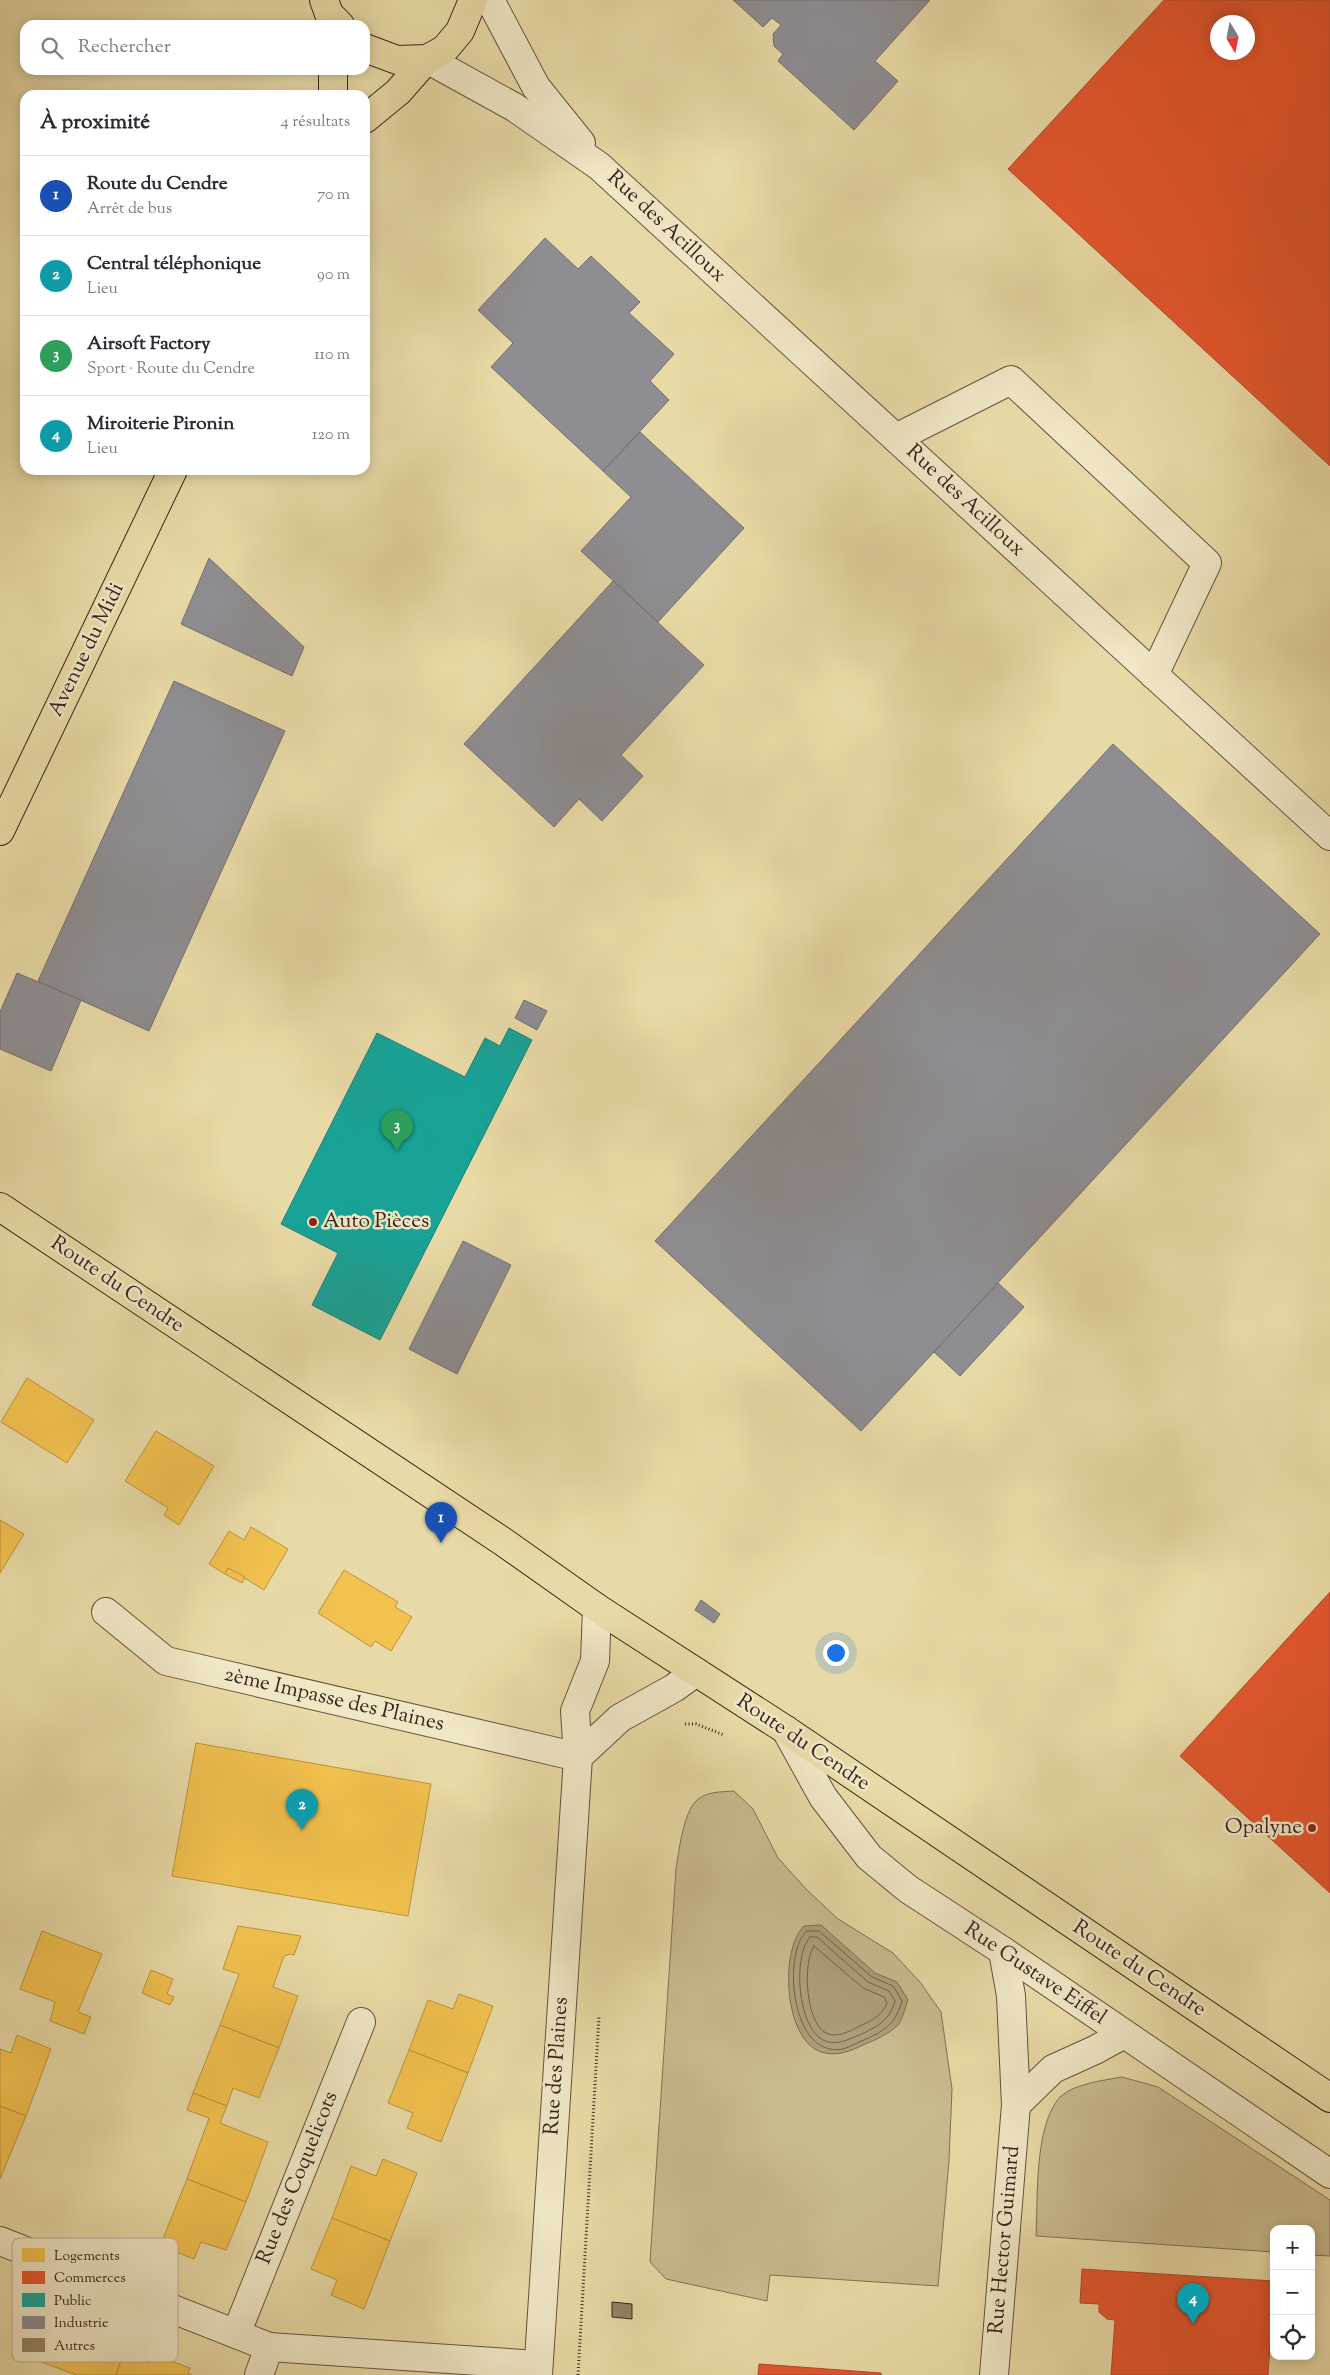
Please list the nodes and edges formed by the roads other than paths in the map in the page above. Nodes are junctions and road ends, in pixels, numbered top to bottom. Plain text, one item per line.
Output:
1 (473, 0) edge
2 (490, 0) edge
3 (370, 50) edge
4 (426, 59) junction
5 (333, 75) edge
6 (333, 90) edge
7 (370, 115) edge
8 (599, 166) junction
9 (896, 438) junction
10 (172, 475) edge
11 (1154, 675) junction
12 (0, 831) edge
13 (1330, 836) edge
14 (0, 1207) edge
15 (597, 1608) junction
16 (106, 1612) dead end
17 (696, 1672) junction
18 (786, 1730) junction
19 (578, 1757) junction
20 (1004, 1951) junction
21 (360, 2022) dead end
22 (1124, 2034) junction
23 (1330, 2098) edge
24 (1016, 2105) junction
25 (1330, 2174) edge
26 (0, 2241) edge
27 (12, 2246) edge
28 (178, 2311) edge
29 (236, 2334) junction
30 (269, 2347) junction
31 (538, 2370) edge
32 (259, 2375) edge
33 (994, 2375) edge

1 - 4 main road
2 - 8 street, Rue des Acilloux
3 - 4 main road
4 - 7 main road
4 - 8 street, Rue des Acilloux
5 - 6 main road
8 - 9 street, Rue des Acilloux
9 - 11 street, Rue des Acilloux
9 - 11 street
10 - 12 main road, Avenue du Midi
11 - 13 street, Rue des Acilloux
14 - 15 main road, Route du Cendre
15 - 17 main road, Route du Cendre
15 - 19 street, Rue des Plaines
16 - 19 street, 2ème Impasse des Plaines
17 - 18 main road, Route du Cendre
17 - 19 street
18 - 20 street, Rue Gustave Eiffel
18 - 23 main road, Route du Cendre
19 - 31 street, Rue des Plaines
20 - 22 street, Rue Gustave Eiffel
20 - 24 street, Rue Hector Guimard
21 - 29 street, Rue des Coquelicots
22 - 24 street
22 - 25 street, Rue Gustave Eiffel
24 - 33 street, Rue Hector Guimard
26 - 27 street
28 - 29 street
29 - 30 street
30 - 31 street
30 - 32 street

